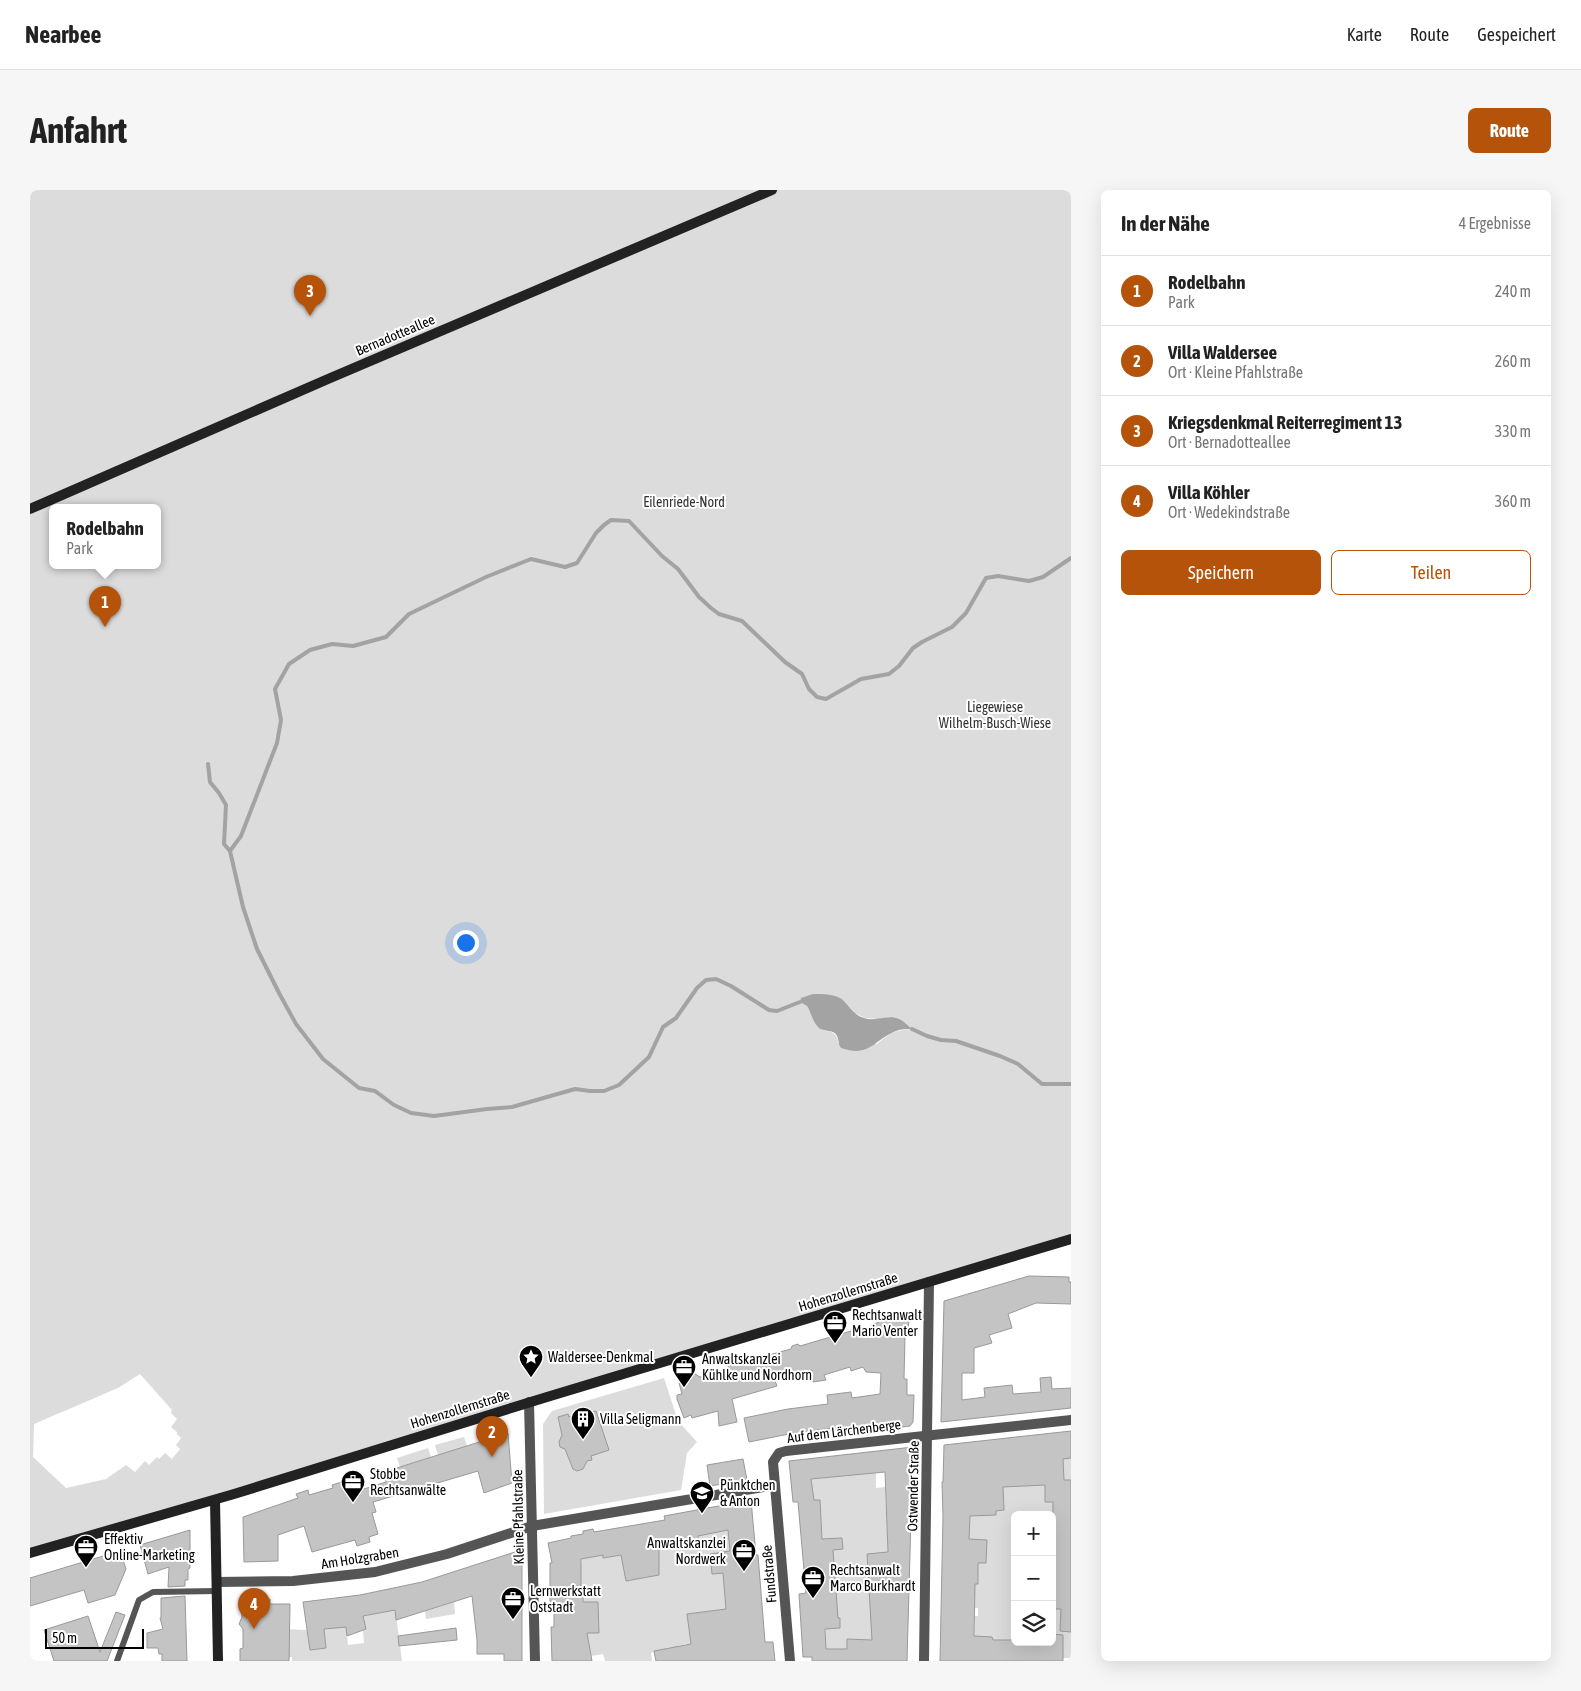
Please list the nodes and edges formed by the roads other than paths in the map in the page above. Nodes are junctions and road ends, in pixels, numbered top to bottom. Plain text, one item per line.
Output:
1 (772, 190) edge
2 (30, 509) edge
3 (1071, 1239) edge
4 (929, 1282) junction
5 (529, 1402) junction
6 (1071, 1420) edge
7 (928, 1436) junction
8 (775, 1485) junction
9 (215, 1500) junction
10 (532, 1526) junction
11 (30, 1553) edge
12 (217, 1587) junction
13 (117, 1661) edge
14 (218, 1661) edge
15 (534, 1661) edge
16 (790, 1661) edge
17 (924, 1661) edge

1 - 2 street, Bernadotteallee
3 - 4 street, Hohenzollernstraße
4 - 5 street, Hohenzollernstraße
4 - 7 street, Ostwender Straße
5 - 9 street, Hohenzollernstraße
5 - 10 street, Kleine Pfahlstraße
6 - 7 street, Auf dem Lärchenberge
7 - 8 street, Auf dem Lärchenberge
7 - 17 street, Ostwender Straße
8 - 10 street
8 - 16 street, Fundstraße
9 - 11 street, Hohenzollernstraße
9 - 12 street
10 - 12 street, Am Holzgraben
10 - 15 street, Kleine Pfahlstraße
12 - 13 lane
12 - 14 street

